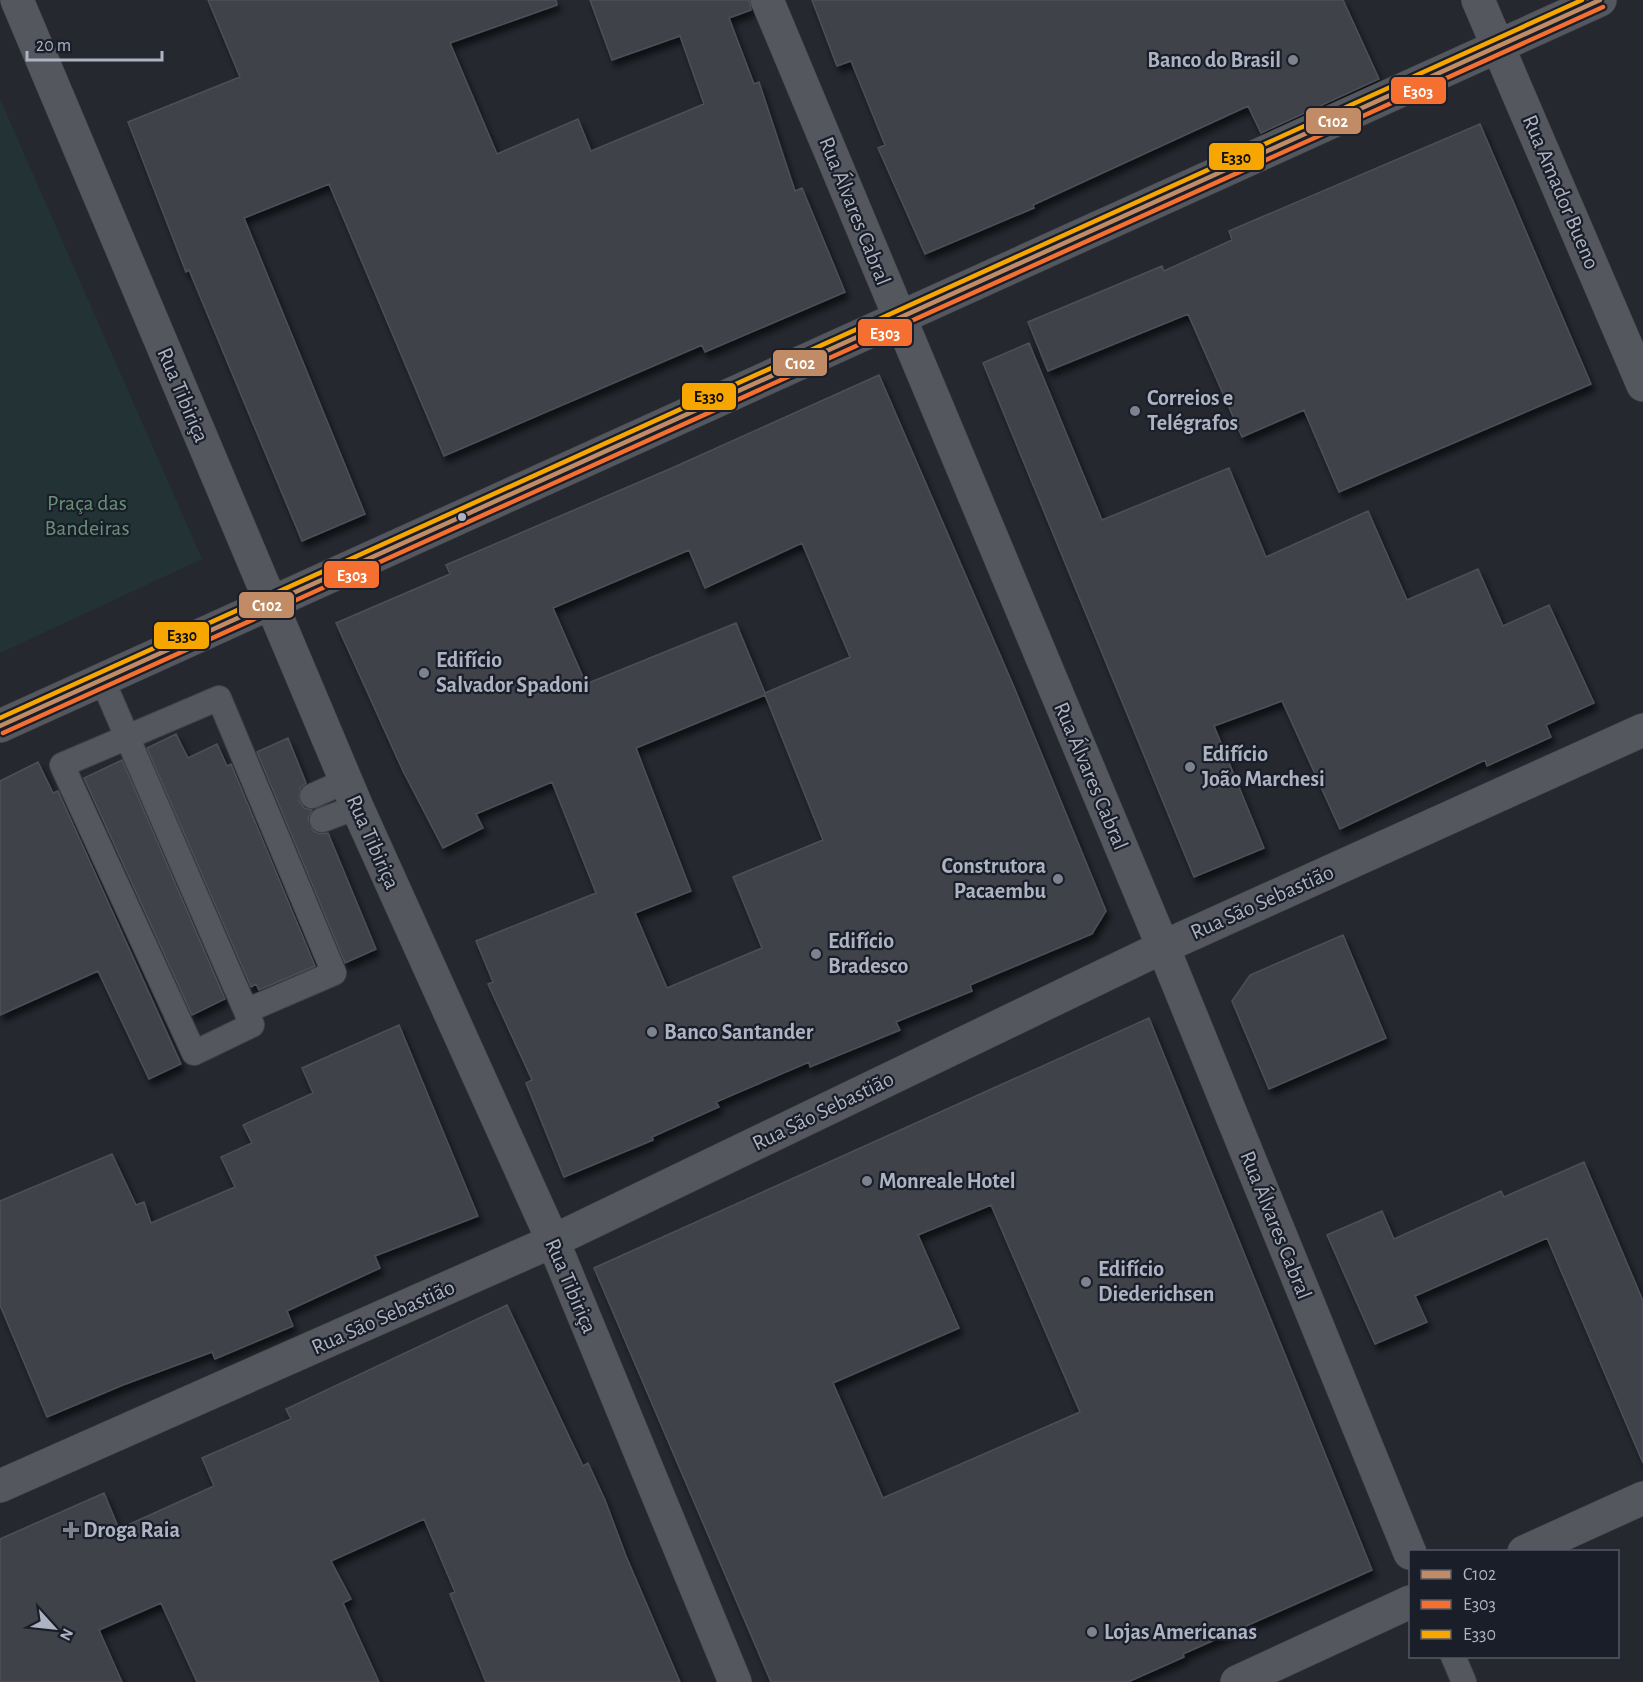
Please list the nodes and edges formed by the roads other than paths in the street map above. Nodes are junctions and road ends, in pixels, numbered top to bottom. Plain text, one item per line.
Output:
1 (17, 0) edge
2 (767, 0) edge
3 (1478, 0) edge
4 (1600, 0) edge
5 (1499, 46) junction
6 (900, 319) junction
7 (1643, 385) edge
8 (271, 602) junction
9 (102, 679) junction
10 (0, 726) edge
11 (1643, 730) edge
12 (125, 736) junction
13 (351, 794) junction
14 (312, 796) dead end
15 (322, 820) dead end
16 (1162, 947) junction
17 (246, 1011) junction
18 (553, 1241) junction
19 (0, 1486) edge
20 (1643, 1498) edge
21 (1526, 1550) edge
22 (1409, 1551) edge
23 (1409, 1602) edge
24 (1454, 1658) edge
25 (735, 1682) edge
26 (1237, 1682) edge
27 (1464, 1682) edge

1 - 8 street, Rua Tibiriça
2 - 6 street, Rua Álvares Cabral
3 - 5 street, Rua Amador Bueno
4 - 5 street
5 - 6 street
5 - 7 street, Rua Amador Bueno
6 - 8 street
6 - 16 street, Rua Álvares Cabral
8 - 9 street
8 - 13 street, Rua Tibiriça
9 - 10 street
9 - 12 lane
11 - 16 street, Rua São Sebastião
12 - 17 lane
12 - 17 lane
12 - 17 lane
13 - 14 lane
13 - 15 lane
13 - 18 street, Rua Tibiriça
16 - 18 street, Rua São Sebastião
16 - 22 street, Rua Álvares Cabral
18 - 19 street, Rua São Sebastião
18 - 25 street, Rua Tibiriça
20 - 21 street
23 - 26 street
24 - 27 lane

